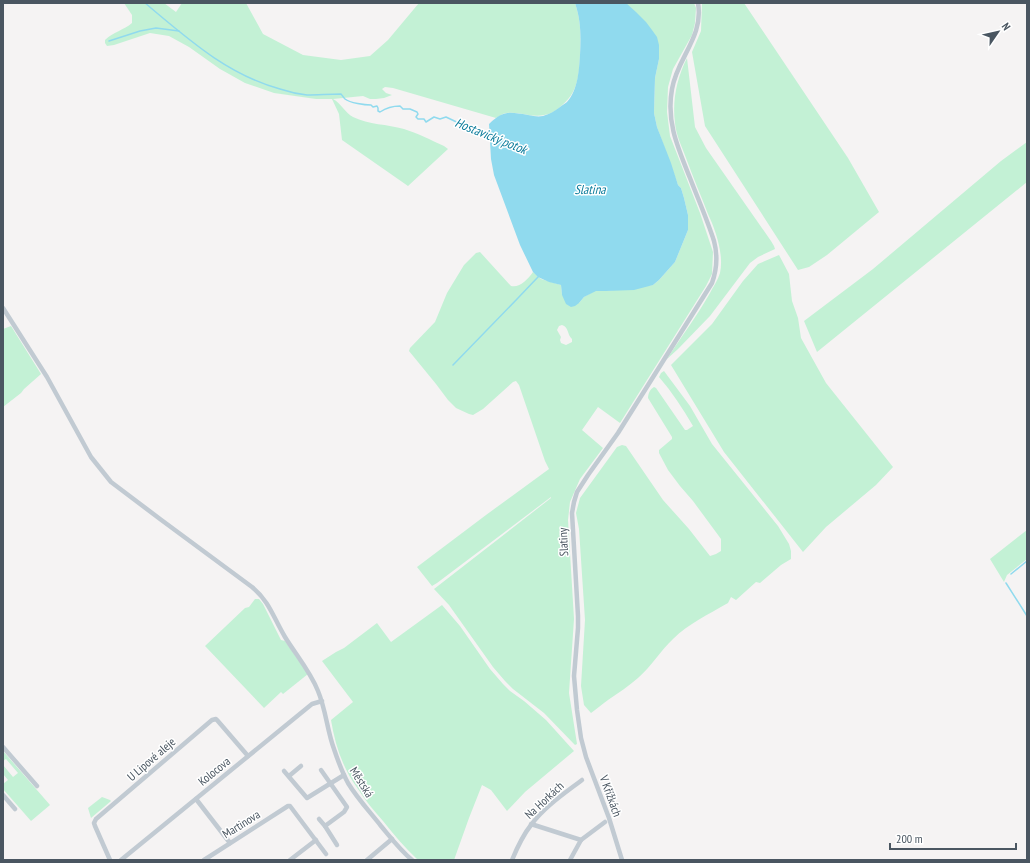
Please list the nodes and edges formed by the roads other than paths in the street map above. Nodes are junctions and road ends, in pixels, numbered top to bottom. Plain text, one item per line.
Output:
1 (698, 3) edge
2 (3, 308) edge
3 (322, 701) junction
4 (581, 738) joint
5 (3, 747) edge
6 (248, 756) junction
7 (301, 766) dead end
8 (321, 770) dead end
9 (284, 771) dead end
10 (344, 775) junction
11 (289, 776) junction
12 (582, 780) dead end
13 (330, 783) junction
14 (37, 786) dead end
15 (3, 795) edge
16 (196, 798) junction
17 (15, 809) dead end
18 (319, 819) dead end
19 (605, 822) dead end
20 (531, 824) junction
21 (325, 826) junction
22 (392, 839) junction
23 (316, 840) junction
24 (582, 840) junction
25 (230, 842) junction
26 (337, 845) dead end
27 (326, 854) dead end
28 (110, 860) edge
29 (121, 860) edge
30 (204, 860) edge
31 (290, 860) edge
32 (368, 860) edge
33 (412, 860) edge
34 (512, 860) edge
35 (570, 860) edge
36 (622, 860) edge

1 - 4 street, Slatiny
2 - 3 street, Městská
3 - 6 street, Kolocova
3 - 10 street, Městská
4 - 36 street, V Křížkách
5 - 14 street
6 - 16 street, Kolocova
6 - 28 street, U Lipové aleje
7 - 11 street
8 - 13 street
9 - 11 street
10 - 13 street
10 - 22 street, Městská
11 - 13 street
12 - 20 street, Na Horkách
13 - 21 street
15 - 17 street
16 - 25 street
16 - 29 street, Kolocova
18 - 21 street
19 - 24 street
20 - 24 street
20 - 34 street, Na Horkách
21 - 26 street
22 - 32 street
22 - 33 street, Městská
23 - 25 street, Martinova
23 - 27 street
23 - 31 street
24 - 35 street
25 - 30 street, Martinova

